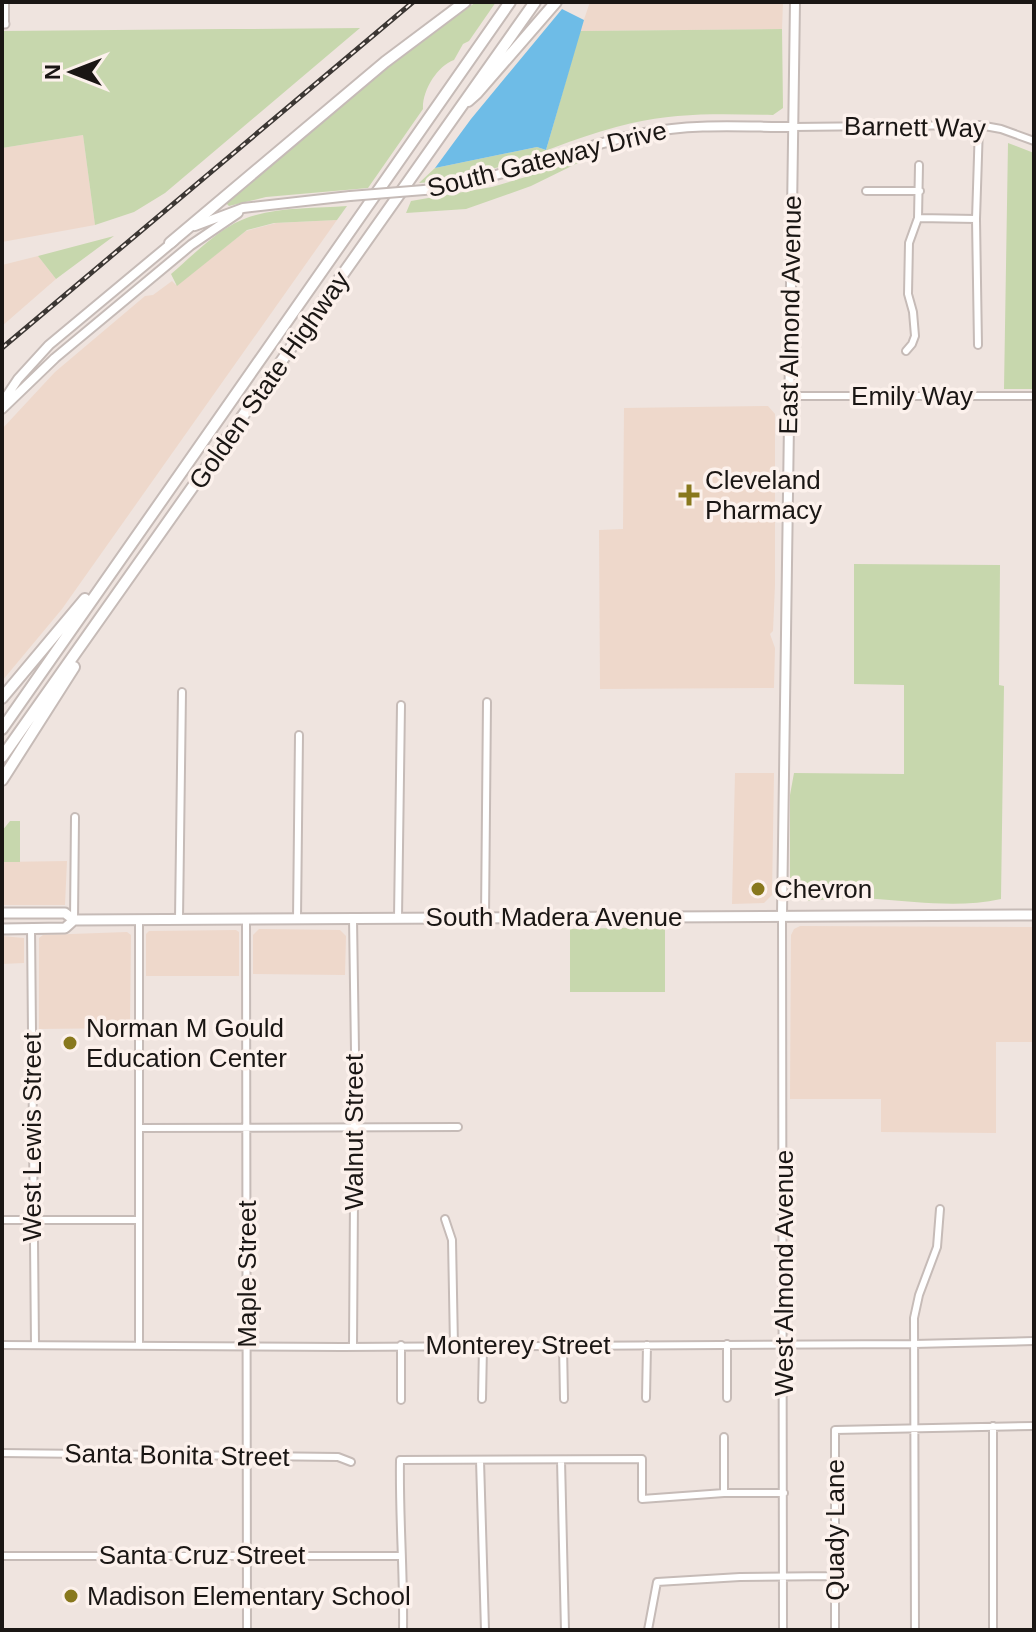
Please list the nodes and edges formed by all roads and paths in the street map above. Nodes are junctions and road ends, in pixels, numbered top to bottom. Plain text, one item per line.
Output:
1 (5, 2) edge
2 (465, 2) edge
3 (510, 2) edge
4 (535, 2) edge
5 (556, 2) edge
6 (795, 2) edge
7 (4, 24) edge
8 (457, 110) junction
9 (979, 125) junction
10 (793, 127) junction
11 (1034, 141) edge
12 (919, 165) dead end
13 (866, 191) dead end
14 (920, 191) junction
15 (254, 206) junction
16 (918, 218) junction
17 (976, 219) junction
18 (170, 243) junction
19 (143, 266) junction
20 (153, 278) junction
21 (978, 345) dead end
22 (906, 351) dead end
23 (790, 396) junction
24 (1034, 396) edge
25 (2, 406) edge
26 (128, 549) junction
27 (141, 561) junction
28 (182, 692) dead end
29 (2, 698) edge
30 (487, 702) dead end
31 (401, 705) dead end
32 (2, 729) edge
33 (299, 735) dead end
34 (2, 757) edge
35 (2, 780) edge
36 (75, 817) dead end
37 (2, 913) edge
38 (782, 915) junction
39 (1034, 915) edge
40 (353, 918) junction
41 (398, 918) junction
42 (485, 918) junction
43 (139, 919) junction
44 (179, 919) junction
45 (246, 919) junction
46 (297, 919) junction
47 (74, 920) junction
48 (31, 928) junction
49 (2, 929) edge
50 (248, 1127) junction
51 (355, 1127) junction
52 (458, 1127) dead end
53 (139, 1128) junction
54 (940, 1209) dead end
55 (445, 1219) dead end
56 (2, 1220) edge
57 (32, 1220) junction
58 (139, 1220) junction
59 (1034, 1341) edge
60 (727, 1344) junction
61 (784, 1344) junction
62 (914, 1344) junction
63 (2, 1345) edge
64 (35, 1345) junction
65 (139, 1345) junction
66 (401, 1345) junction
67 (563, 1345) junction
68 (647, 1345) junction
69 (454, 1346) junction
70 (483, 1346) junction
71 (246, 1347) junction
72 (353, 1347) junction
73 (646, 1398) dead end
74 (727, 1398) dead end
75 (482, 1399) dead end
76 (564, 1399) dead end
77 (401, 1400) dead end
78 (993, 1426) junction
79 (1034, 1426) edge
80 (915, 1429) junction
81 (724, 1437) dead end
82 (2, 1453) edge
83 (246, 1457) junction
84 (480, 1460) junction
85 (561, 1460) junction
86 (351, 1462) dead end
87 (724, 1493) junction
88 (784, 1493) junction
89 (247, 1555) junction
90 (2, 1556) edge
91 (401, 1556) junction
92 (835, 1576) junction
93 (783, 1577) junction
94 (247, 1630) edge
95 (403, 1630) edge
96 (485, 1630) edge
97 (565, 1630) edge
98 (648, 1630) edge
99 (783, 1630) edge
100 (835, 1630) edge
101 (915, 1630) edge
102 (993, 1630) edge

1 - 7 street
2 - 18 highway
3 - 26 highway, Golden State Highway
4 - 8 highway, Golden State Highway
5 - 8 highway
6 - 10 main road, East Almond Avenue
8 - 27 highway, Golden State Highway
9 - 10 street, Barnett Way
9 - 11 street, Barnett Way
9 - 17 street
10 - 15 main road, South Gateway Drive, bridge
10 - 23 main road, East Almond Avenue
12 - 14 street
13 - 14 street
14 - 16 street
15 - 18 main road, South Gateway Drive
15 - 20 main road, South Gateway Drive
16 - 17 street
16 - 22 street
17 - 21 street
18 - 19 main road, South Gateway Drive
19 - 20 main road
19 - 25 main road, South Gateway Drive
20 - 25 main road, South Gateway Drive
23 - 24 street, Emily Way
23 - 38 main road, East Almond Avenue
26 - 29 highway
26 - 32 highway, Golden State Highway
27 - 34 highway, Golden State Highway
27 - 35 highway
28 - 44 street
30 - 42 street
31 - 41 street
33 - 46 street
36 - 47 street
37 - 47 main road, South Madera Avenue
38 - 39 main road, South Madera Avenue
38 - 42 main road, South Madera Avenue
38 - 61 street, West Almond Avenue
40 - 41 main road, South Madera Avenue
40 - 46 main road, South Madera Avenue
40 - 51 street, Walnut Street
41 - 42 main road, South Madera Avenue
43 - 44 main road, South Madera Avenue
43 - 47 main road, South Madera Avenue
43 - 53 street
44 - 45 main road, South Madera Avenue
45 - 46 main road, South Madera Avenue
45 - 50 street, Maple Street
47 - 48 main road, South Madera Avenue
48 - 49 main road, South Madera Avenue
48 - 57 street, West Lewis Street
50 - 51 street
50 - 53 street
50 - 71 street, Maple Street
51 - 52 street
51 - 72 street, Walnut Street
53 - 58 street
54 - 62 street
55 - 69 street
56 - 57 street
57 - 58 street
57 - 64 street, West Lewis Street
58 - 65 street
59 - 62 street, Monterey Street
60 - 61 street, Monterey Street
60 - 68 street, Monterey Street
60 - 74 street
61 - 62 street, Monterey Street
61 - 88 street, West Almond Avenue
62 - 80 street
63 - 64 street, Monterey Street
64 - 65 street, Monterey Street
65 - 71 street, Monterey Street
66 - 69 street, Monterey Street
66 - 72 street, Monterey Street
66 - 77 street
67 - 68 street, Monterey Street
67 - 70 street, Monterey Street
67 - 76 street
68 - 73 street
69 - 70 street, Monterey Street
70 - 75 street
71 - 72 street, Monterey Street
71 - 83 street, Maple Street
78 - 79 street
78 - 80 street
78 - 102 street
80 - 92 street, Quady Lane
80 - 101 street
81 - 87 street
82 - 83 street, Santa Bonita Street
83 - 86 street, Santa Bonita Street
83 - 89 street, Maple Street
84 - 85 street
84 - 91 street
84 - 96 street
85 - 87 street
85 - 97 street
87 - 88 street
88 - 93 street, West Almond Avenue
89 - 90 street, Santa Cruz Street
89 - 91 street, Santa Cruz Street
89 - 94 street, Maple Street
91 - 95 street
92 - 93 street
92 - 100 street, Quady Lane
93 - 98 street
93 - 99 street, West Almond Avenue

